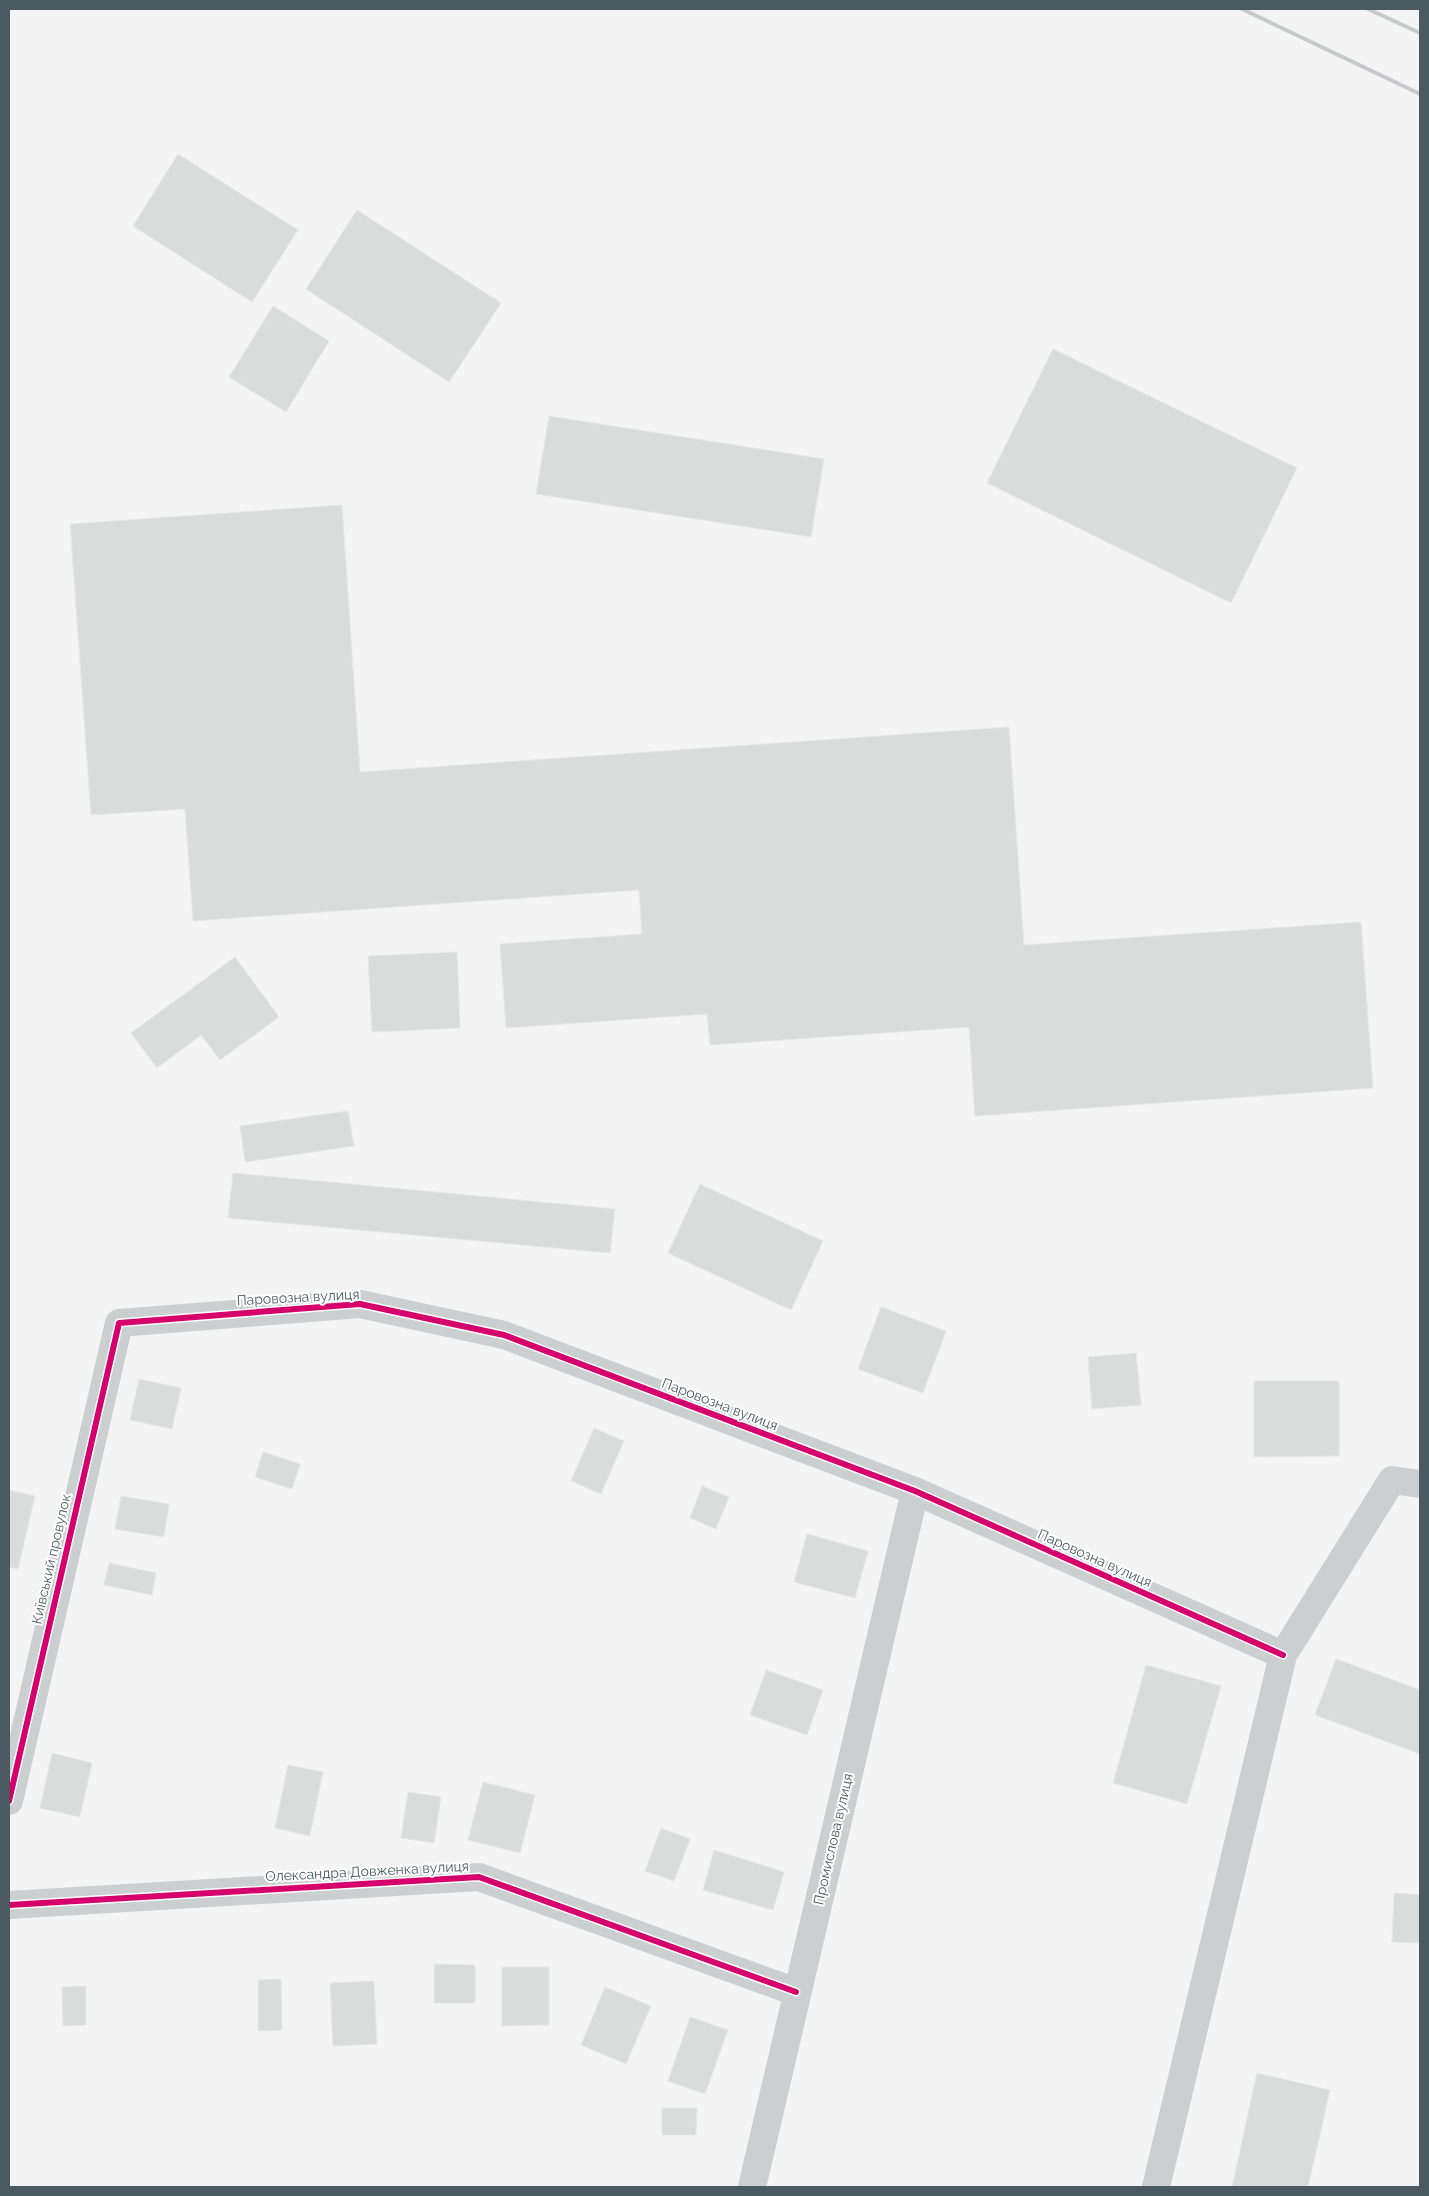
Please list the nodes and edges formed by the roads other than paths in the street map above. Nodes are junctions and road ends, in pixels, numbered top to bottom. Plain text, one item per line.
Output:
1 (118, 1323) joint
2 (1420, 1484) edge
3 (915, 1492) junction
4 (1283, 1655) junction
5 (9, 1801) edge
6 (9, 1904) edge
7 (796, 1992) junction
8 (752, 2187) edge
9 (1156, 2187) edge

1 - 3 street, Паровозна вулиця
1 - 5 street, Київський провулок
2 - 4 street
3 - 4 street, Паровозна вулиця
3 - 7 street, Промислова вулиця
4 - 9 street
6 - 7 street, Олександра Довженка вулиця
7 - 8 street, Промислова вулиця

